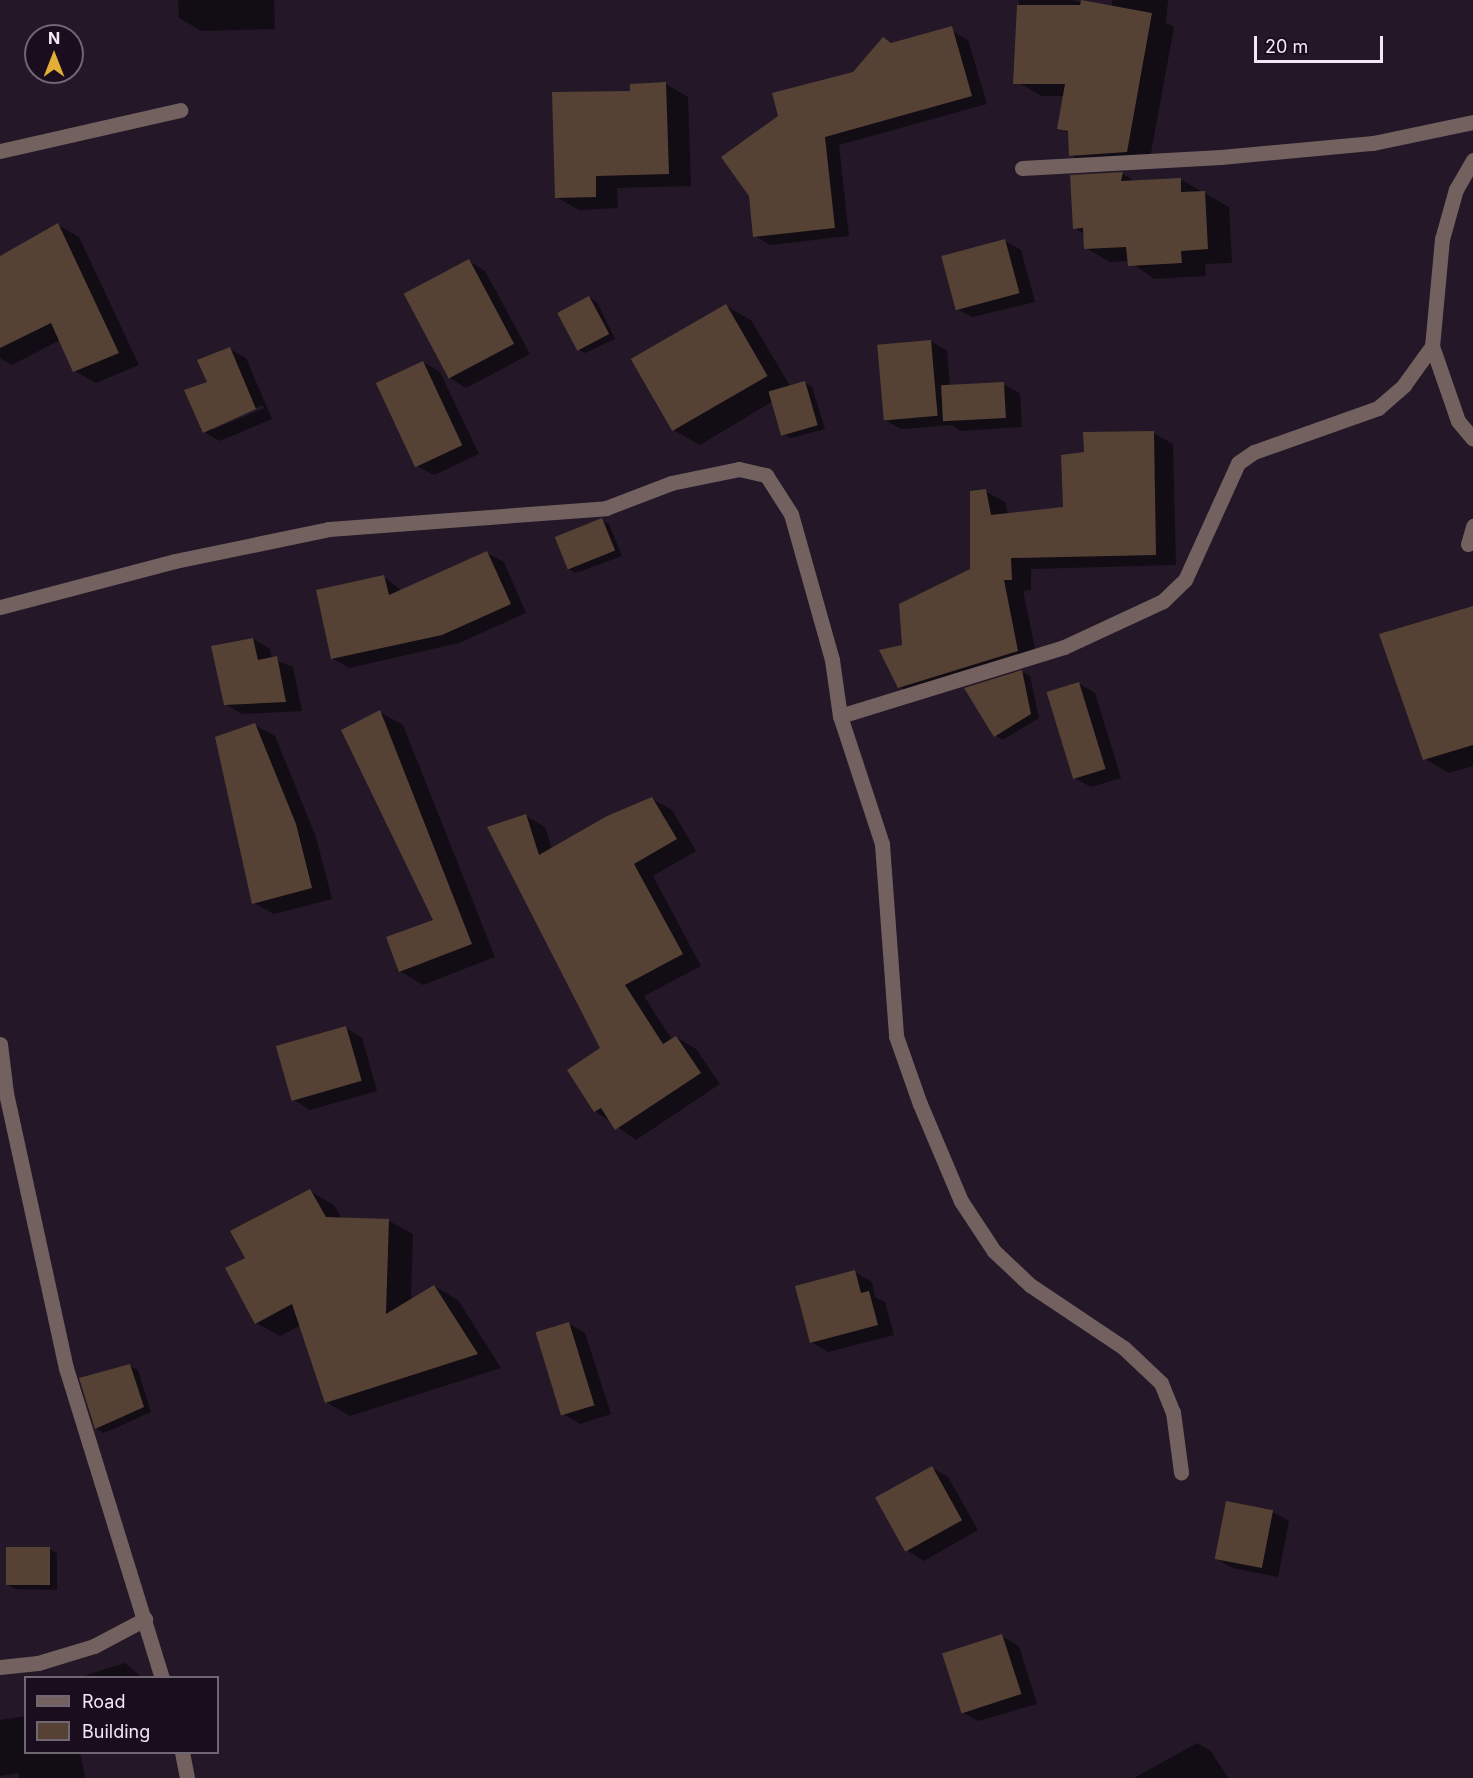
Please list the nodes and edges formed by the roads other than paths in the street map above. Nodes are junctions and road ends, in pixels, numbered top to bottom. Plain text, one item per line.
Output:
1 (180, 110) dead end
2 (1473, 122) edge
3 (0, 151) edge
4 (1473, 160) edge
5 (1022, 168) dead end
6 (1432, 346) junction
7 (1473, 439) edge
8 (1473, 526) edge
9 (1468, 544) dead end
10 (0, 607) edge
11 (840, 716) junction
12 (0, 1044) edge
13 (1181, 1472) dead end
14 (145, 1619) junction
15 (0, 1667) edge
16 (162, 1676) edge
17 (182, 1754) edge
18 (187, 1778) edge

1 - 3 street
2 - 5 street
4 - 6 street
6 - 7 street
6 - 11 street
8 - 9 street
10 - 11 street
11 - 13 street
12 - 14 street
14 - 15 street
14 - 16 street
17 - 18 street

